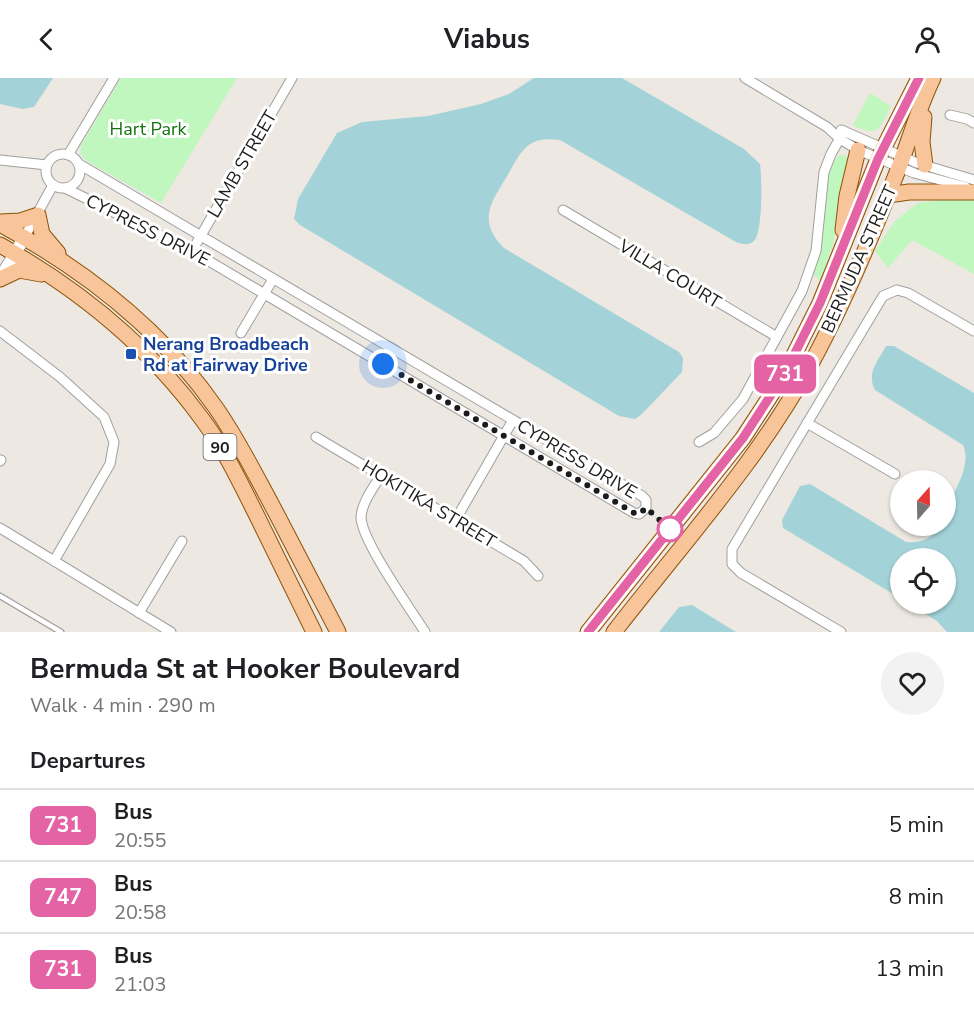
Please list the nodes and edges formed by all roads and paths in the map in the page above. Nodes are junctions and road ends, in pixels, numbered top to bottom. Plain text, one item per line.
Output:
1 (114, 78) edge
2 (292, 78) edge
3 (745, 78) edge
4 (926, 82) edge
5 (950, 116) dead end
6 (974, 123) edge
7 (842, 135) junction
8 (858, 150) junction
9 (880, 153) junction
10 (68, 155) junction
11 (0, 160) edge
12 (901, 162) junction
13 (79, 164) junction
14 (47, 165) junction
15 (925, 165) junction
16 (974, 180) edge
17 (53, 185) junction
18 (65, 188) junction
19 (974, 190) edge
20 (888, 195) junction
21 (563, 210) dead end
22 (38, 215) junction
23 (0, 223) edge
24 (201, 235) junction
25 (24, 238) junction
26 (0, 245) edge
27 (842, 248) junction
28 (192, 251) junction
29 (15, 253) junction
30 (64, 263) junction
31 (0, 279) edge
32 (273, 279) junction
33 (58, 280) junction
34 (264, 295) junction
35 (0, 331) edge
36 (974, 331) edge
37 (241, 333) dead end
38 (777, 337) junction
39 (513, 420) junction
40 (807, 423) junction
41 (504, 436) junction
42 (316, 437) dead end
43 (699, 442) dead end
44 (890, 471) edge
45 (381, 475) junction
46 (456, 519) junction
47 (0, 528) edge
48 (182, 541) dead end
49 (54, 561) junction
50 (538, 576) dead end
51 (0, 596) edge
52 (327, 612) junction
53 (139, 613) junction
54 (61, 632) edge
55 (171, 632) edge
56 (314, 632) edge
57 (330, 632) edge
58 (338, 632) edge
59 (425, 632) edge
60 (588, 632) edge
61 (614, 632) edge
62 (841, 632) edge

1 - 10 street
2 - 24 street, LAMB STREET
3 - 7 street
4 - 9 main road, BERMUDA STREET
4 - 12 main road, BERMUDA STREET
4 - 15 main road
5 - 6 street
7 - 8 street
7 - 9 street
7 - 38 street
8 - 9 street
8 - 27 main road
9 - 12 street
9 - 27 main road, BERMUDA STREET
10 - 13 street
10 - 14 street
11 - 14 street
12 - 15 street
12 - 19 street
12 - 20 main road, BERMUDA STREET
13 - 18 street
13 - 24 street, CYPRESS DRIVE
14 - 17 street
15 - 16 street
17 - 18 street
17 - 22 street
18 - 28 street, CYPRESS DRIVE
19 - 20 main road
20 - 61 main road, BERMUDA STREET
21 - 38 street, VILLA COURT
22 - 23 main road
22 - 25 street
22 - 30 main road
23 - 25 main road, 90
24 - 28 street, LAMB STREET
24 - 32 street, CYPRESS DRIVE
25 - 29 street
25 - 30 main road, 90
26 - 29 main road, 90
27 - 60 main road, BERMUDA STREET
28 - 34 street, CYPRESS DRIVE
29 - 31 street
29 - 33 main road, 90
30 - 52 main road, 90
31 - 33 main road
32 - 34 street
32 - 39 street, CYPRESS DRIVE
33 - 56 main road, 90
34 - 37 street
34 - 41 street, CYPRESS DRIVE
35 - 49 street
36 - 40 street
38 - 43 street
39 - 41 street
39 - 41 street, CYPRESS DRIVE
40 - 44 street
40 - 62 street
41 - 46 street
42 - 45 street, HOKITIKA STREET
45 - 46 street, HOKITIKA STREET
45 - 59 street
46 - 50 street, HOKITIKA STREET
47 - 49 street
48 - 53 street
49 - 53 street
51 - 54 lane
52 - 57 main road
52 - 58 main road, 90
53 - 55 street

